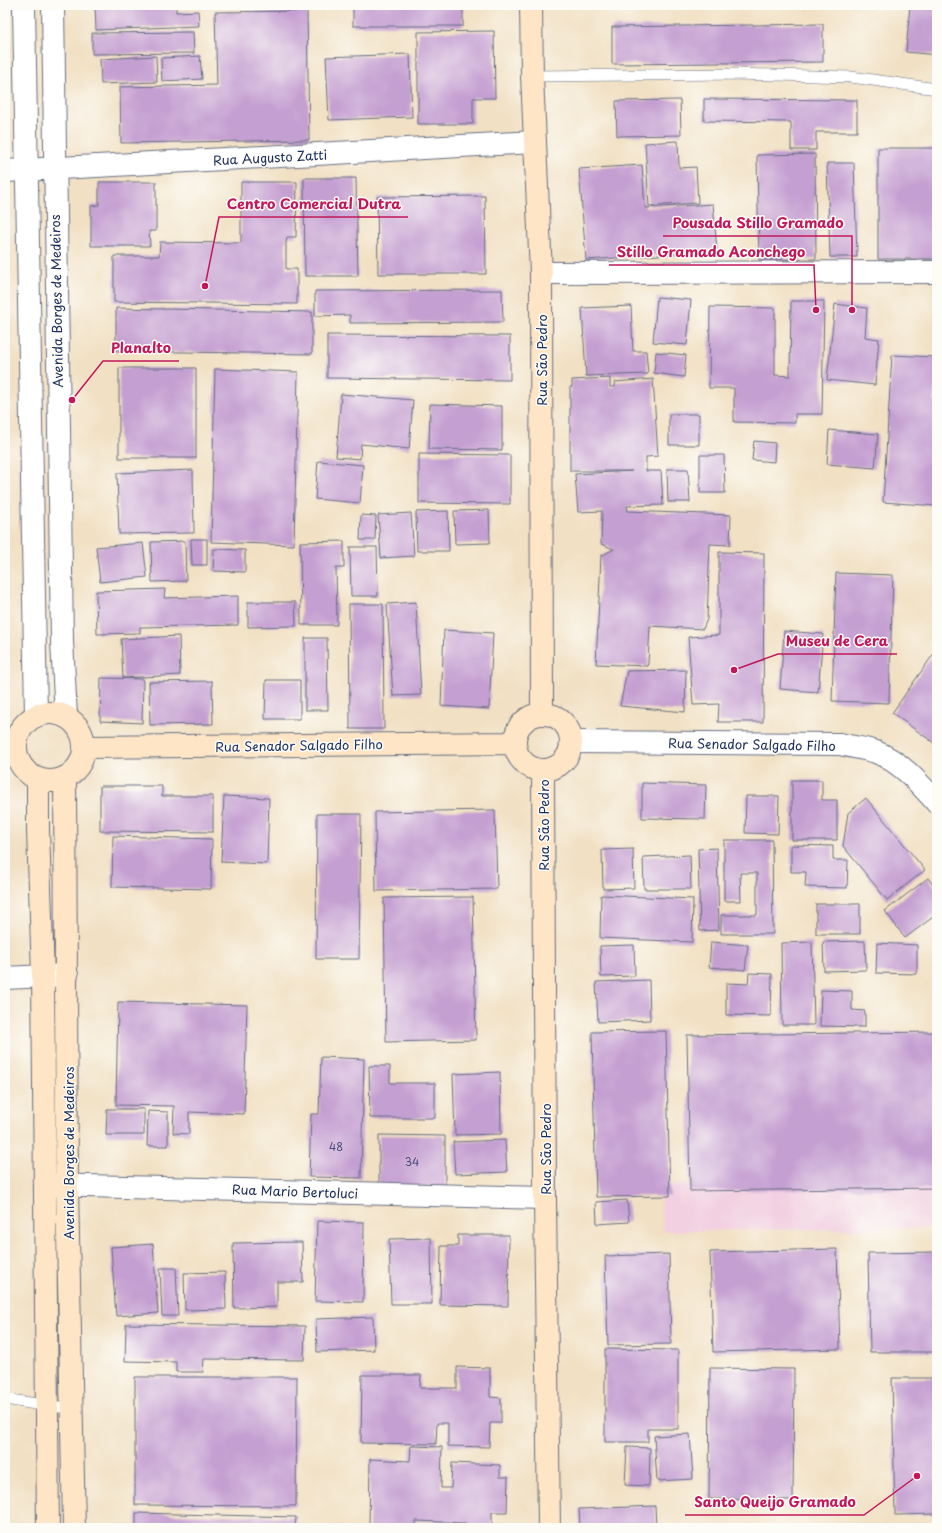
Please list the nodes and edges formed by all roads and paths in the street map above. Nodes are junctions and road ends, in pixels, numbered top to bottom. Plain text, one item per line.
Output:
1 (24, 5) edge
2 (52, 5) edge
3 (531, 5) edge
4 (532, 76) junction
5 (937, 89) edge
6 (535, 142) junction
7 (55, 168) junction
8 (27, 170) junction
9 (5, 171) edge
10 (937, 272) edge
11 (541, 273) junction
12 (542, 714) junction
13 (36, 716) junction
14 (66, 717) junction
15 (571, 742) junction
16 (514, 743) junction
17 (10, 746) edge
18 (84, 747) junction
19 (543, 770) junction
20 (65, 779) junction
21 (38, 780) junction
22 (937, 803) edge
23 (67, 975) junction
24 (42, 976) junction
25 (5, 978) edge
26 (44, 1185) junction
27 (67, 1185) junction
28 (545, 1198) junction
29 (5, 1399) edge
30 (48, 1406) junction
31 (71, 1408) junction
32 (48, 1528) edge
33 (74, 1528) edge
34 (550, 1528) edge

1 - 8 street, Avenida Borges de Medeiros
2 - 7 street, Avenida Borges de Medeiros
3 - 4 main road, Rua São Pedro
4 - 5 lane
4 - 6 main road, Rua São Pedro
6 - 7 street, Rua Augusto Zatti
6 - 11 main road, Rua São Pedro
7 - 8 street, Rua Augusto Zatti
7 - 14 street, Avenida Borges de Medeiros
8 - 9 street, Rua Augusto Zatti
8 - 13 street, Avenida Borges de Medeiros
10 - 11 street
11 - 12 main road, Rua São Pedro
12 - 15 main road
12 - 16 main road
13 - 14 main road
13 - 17 main road
14 - 18 main road
15 - 19 main road, Rua São Pedro
15 - 22 street, Rua Senador Salgado Filho
16 - 18 main road, Rua Senador Salgado Filho
16 - 19 main road, Rua São Pedro
17 - 21 main road
18 - 20 main road
19 - 28 main road, Rua São Pedro
20 - 21 main road
20 - 23 main road, Avenida Borges de Medeiros
21 - 24 main road, Avenida Borges de Medeiros
23 - 24 street
23 - 27 main road, Avenida Borges de Medeiros
24 - 25 street
24 - 26 main road, Avenida Borges de Medeiros
26 - 27 street, Rua Mario Bertoluci
26 - 30 main road, Avenida Borges de Medeiros
27 - 28 street, Rua Mario Bertoluci
27 - 31 main road, Avenida Borges de Medeiros
28 - 34 main road, Rua São Pedro
29 - 30 lane
30 - 31 lane
30 - 32 main road, Avenida Borges de Medeiros
31 - 33 main road, Avenida Borges de Medeiros

